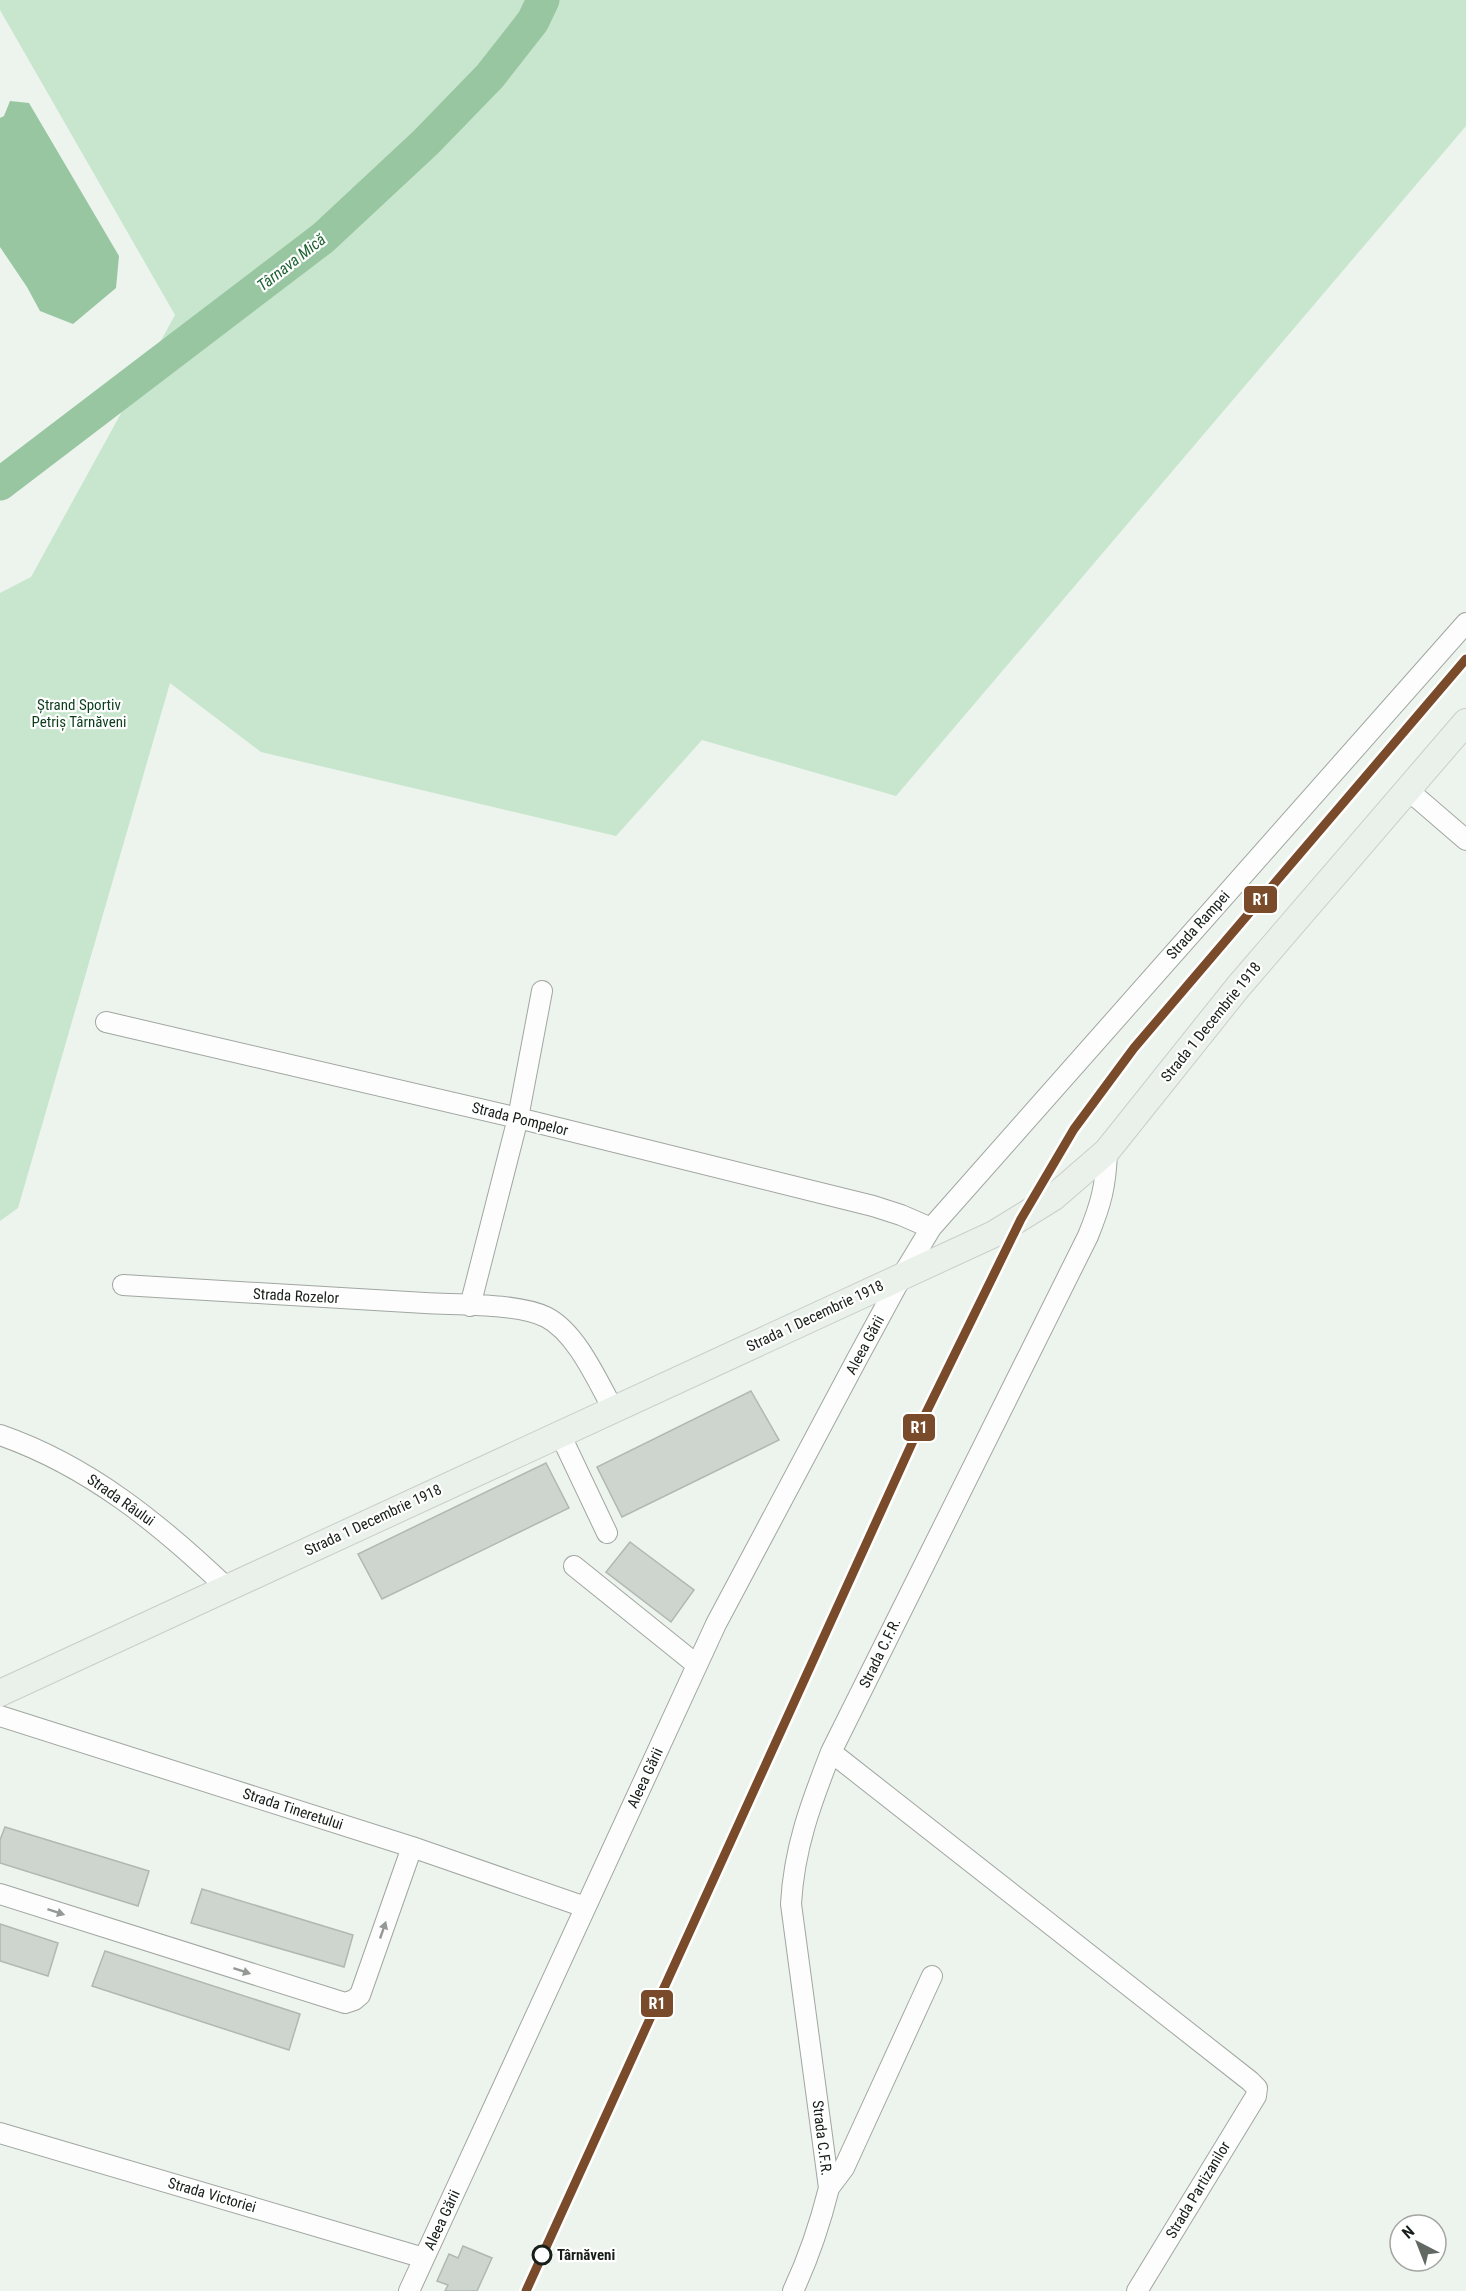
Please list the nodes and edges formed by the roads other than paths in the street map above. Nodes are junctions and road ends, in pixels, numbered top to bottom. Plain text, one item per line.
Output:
1 (1466, 623) edge
2 (1466, 722) edge
3 (1408, 790) junction
4 (1466, 840) edge
5 (542, 991) dead end
6 (106, 1022) dead end
7 (518, 1118) junction
8 (1107, 1151) junction
9 (931, 1228) junction
10 (902, 1276) junction
11 (123, 1285) dead end
12 (470, 1306) junction
13 (613, 1409) junction
14 (560, 1434) junction
15 (0, 1435) edge
16 (607, 1533) dead end
17 (574, 1566) dead end
18 (227, 1588) junction
19 (697, 1665) junction
20 (0, 1693) edge
21 (0, 1716) edge
22 (831, 1752) junction
23 (411, 1847) junction
24 (0, 1894) edge
25 (585, 1907) junction
26 (932, 1976) dead end
27 (0, 2133) edge
28 (829, 2188) junction
29 (424, 2258) junction
30 (409, 2291) edge
31 (793, 2291) edge
32 (1137, 2291) edge

1 - 9 street, Strada Rampei
2 - 3 main road, Strada 1 Decembrie 1918
3 - 4 street
3 - 8 main road, Strada 1 Decembrie 1918
5 - 7 street
6 - 7 street, Strada Pompelor
7 - 9 street, Strada Pompelor
7 - 12 street
8 - 10 main road, Strada 1 Decembrie 1918
8 - 22 street, Strada C.F.R.
9 - 10 street, Strada Rampei
10 - 13 main road, Strada 1 Decembrie 1918
10 - 19 street, Aleea Gării
11 - 12 street, Strada Rozelor
12 - 13 street, Strada Rozelor
13 - 14 main road, Strada 1 Decembrie 1918
14 - 16 street
14 - 18 main road, Strada 1 Decembrie 1918
15 - 18 street, Strada Râului
17 - 19 street
18 - 20 main road, Strada 1 Decembrie 1918
19 - 25 street, Aleea Gării
21 - 23 street, Strada Tineretului
22 - 28 street, Strada C.F.R.
22 - 32 street, Strada Partizanilor
24 -> 23 street
23 - 25 street, Strada Tineretului
25 - 29 street, Aleea Gării
26 - 28 street, Strada C.F.R.
27 - 29 street, Strada Victoriei
28 - 31 street, Strada C.F.R.
29 - 30 street, Aleea Gării

